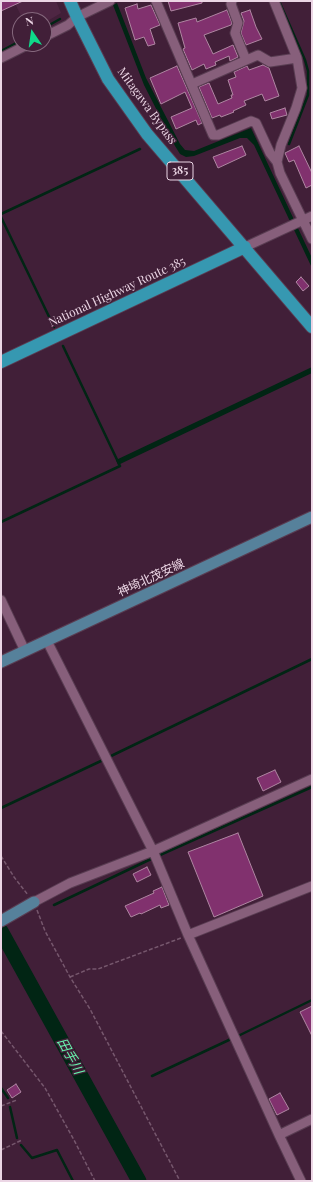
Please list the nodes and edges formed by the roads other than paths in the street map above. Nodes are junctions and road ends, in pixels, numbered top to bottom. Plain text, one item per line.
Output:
1 (70, 1) edge
2 (110, 1) edge
3 (156, 1) edge
4 (232, 1) edge
5 (274, 1) edge
6 (77, 17) junction
7 (52, 33) edge
8 (13, 52) edge
9 (1, 58) edge
10 (298, 58) junction
11 (246, 60) junction
12 (192, 84) junction
13 (277, 162) junction
14 (312, 216) edge
15 (297, 223) junction
16 (312, 239) edge
17 (245, 247) junction
18 (312, 326) edge
19 (1, 362) edge
20 (312, 517) edge
21 (1, 600) edge
22 (47, 641) junction
23 (25, 651) junction
24 (1, 662) edge
25 (312, 779) edge
26 (154, 851) junction
27 (312, 886) edge
28 (32, 903) joint
29 (1, 921) edge
30 (188, 935) junction
31 (312, 1119) edge
32 (279, 1135) junction
33 (301, 1181) edge

1 - 6 highway, Mitagawa Bypass / 385
2 - 6 street
3 - 12 street
4 - 11 street
5 - 10 street
6 - 7 street
6 - 17 highway, Mitagawa Bypass / 385
8 - 9 street
10 - 11 street
10 - 13 street
11 - 12 street
12 - 13 street
13 - 15 street
14 - 15 street
15 - 16 street
15 - 17 street
17 - 18 highway, Mitagawa Bypass / 385
17 - 19 highway, National Highway Route 385
20 - 22 main road, 神埼北茂安線
21 - 23 street
22 - 23 main road, 神埼北茂安線
22 - 26 street
23 - 24 main road, 神埼北茂安線
25 - 26 street
26 - 28 street
26 - 30 street
27 - 30 street
28 - 29 main road
30 - 32 street
31 - 32 street
32 - 33 street

